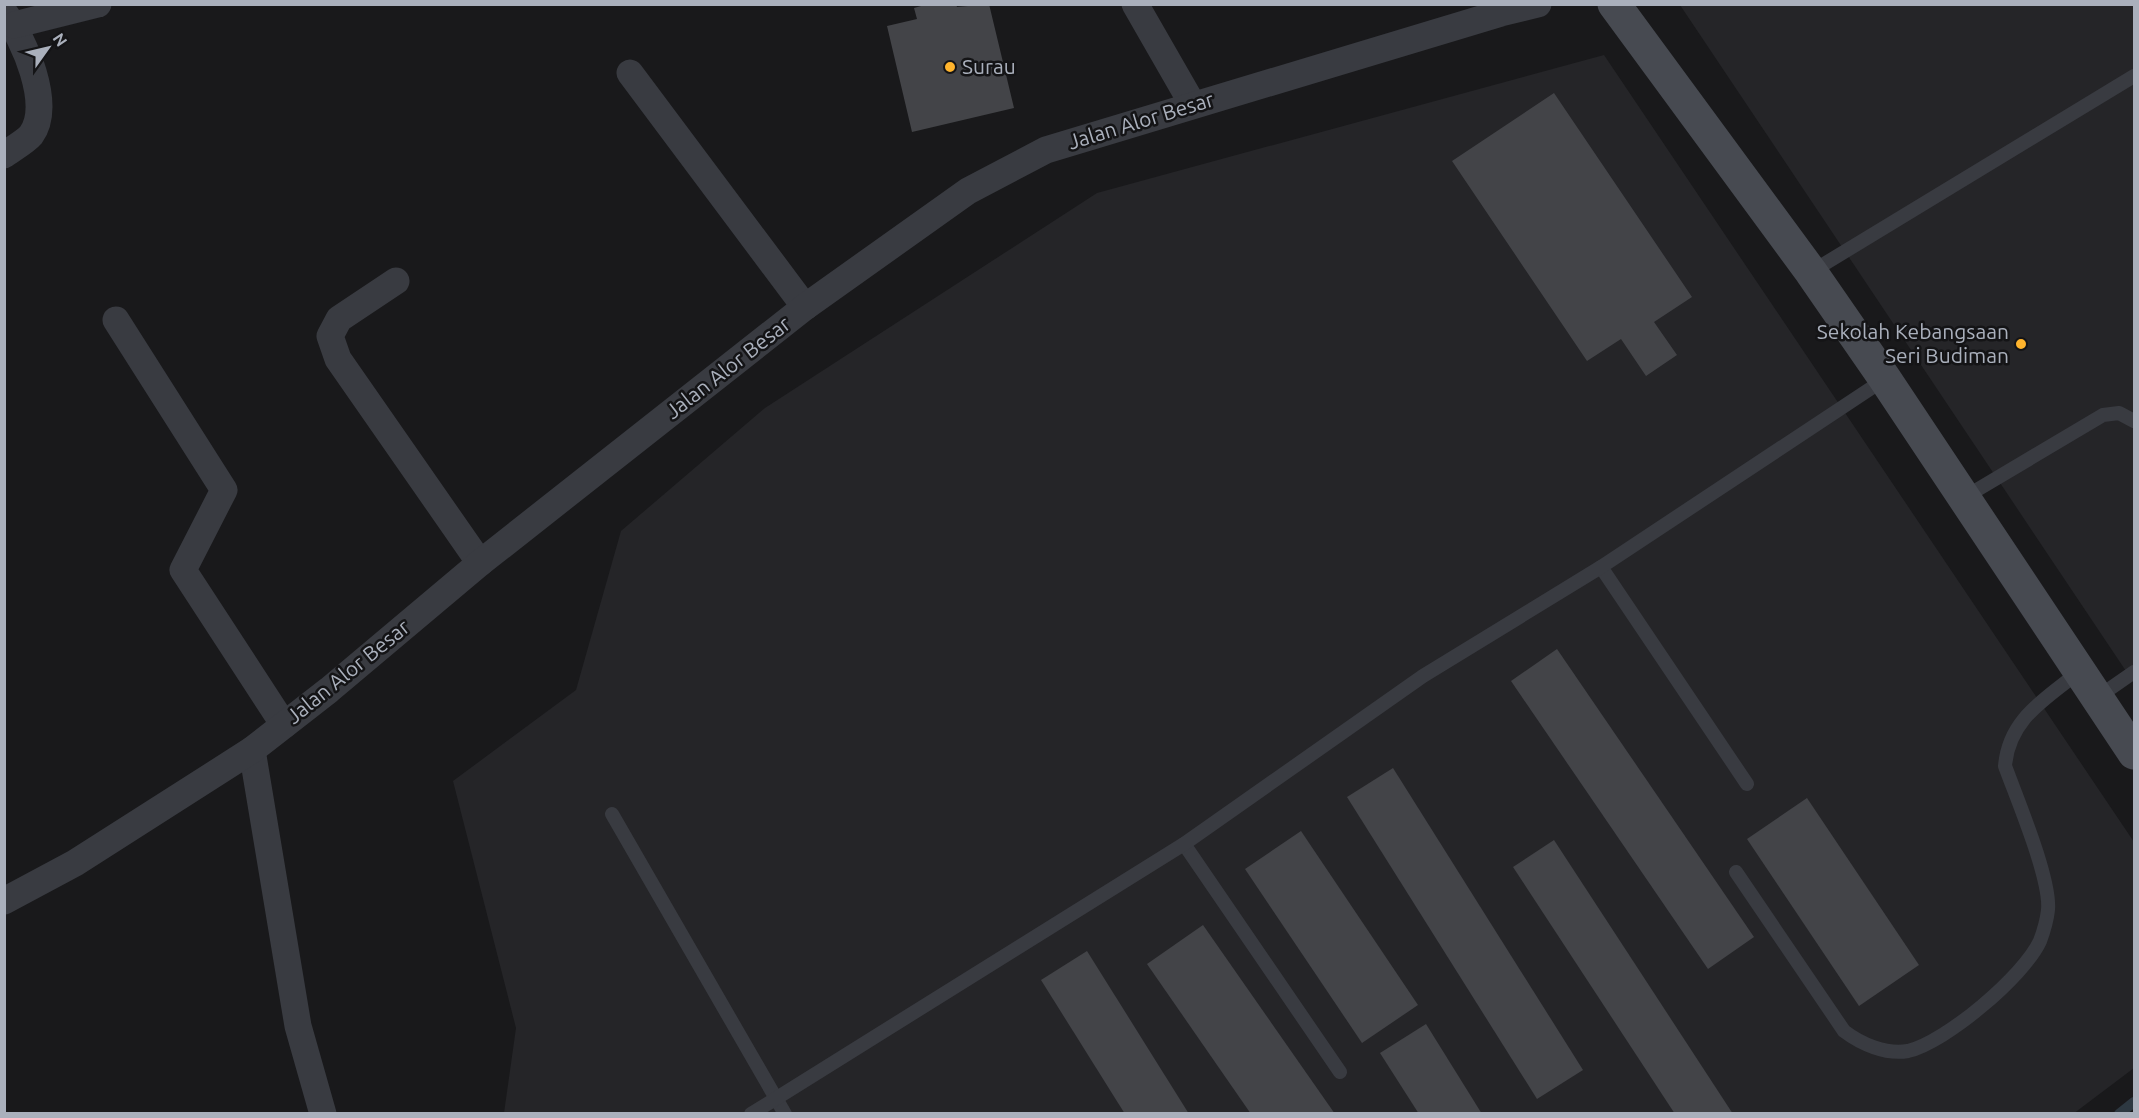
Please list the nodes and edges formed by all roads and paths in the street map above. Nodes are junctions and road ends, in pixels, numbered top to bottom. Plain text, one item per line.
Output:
1 (98, 4) edge
2 (1135, 4) edge
3 (1538, 4) edge
4 (1614, 4) edge
5 (9, 19) edge
6 (630, 73) dead end
7 (2134, 76) edge
8 (1193, 105) junction
9 (4, 155) edge
10 (1811, 272) junction
11 (396, 281) dead end
12 (805, 307) junction
13 (116, 320) dead end
14 (1886, 379) junction
15 (2134, 421) edge
16 (1965, 497) junction
17 (480, 563) junction
18 (1601, 567) junction
19 (2134, 672) edge
20 (2089, 684) junction
21 (284, 725) junction
22 (252, 750) junction
23 (2134, 753) edge
24 (1748, 784) dead end
25 (612, 814) dead end
26 (1184, 844) junction
27 (1737, 872) dead end
28 (4, 901) edge
29 (1340, 1072) dead end
30 (775, 1098) junction
31 (322, 1113) edge
32 (751, 1113) edge
33 (785, 1113) edge

1 - 5 street
2 - 8 street
3 - 8 street, Jalan Alor Besar
4 - 10 main road
5 - 9 street
6 - 12 street
7 - 10 lane
8 - 12 street, Jalan Alor Besar
10 - 14 main road
11 - 17 street
12 - 17 street, Jalan Alor Besar
13 - 21 street
14 - 16 main road
14 - 18 lane
15 - 16 lane
16 - 20 main road
17 - 21 street, Jalan Alor Besar
18 - 24 lane
18 - 26 lane
19 - 20 lane
20 - 23 main road
20 - 27 lane
21 - 22 street, Jalan Alor Besar
22 - 28 street, Jalan Alor Besar
22 - 31 street
25 - 30 lane
26 - 29 lane
26 - 30 lane
30 - 32 lane
30 - 33 lane

